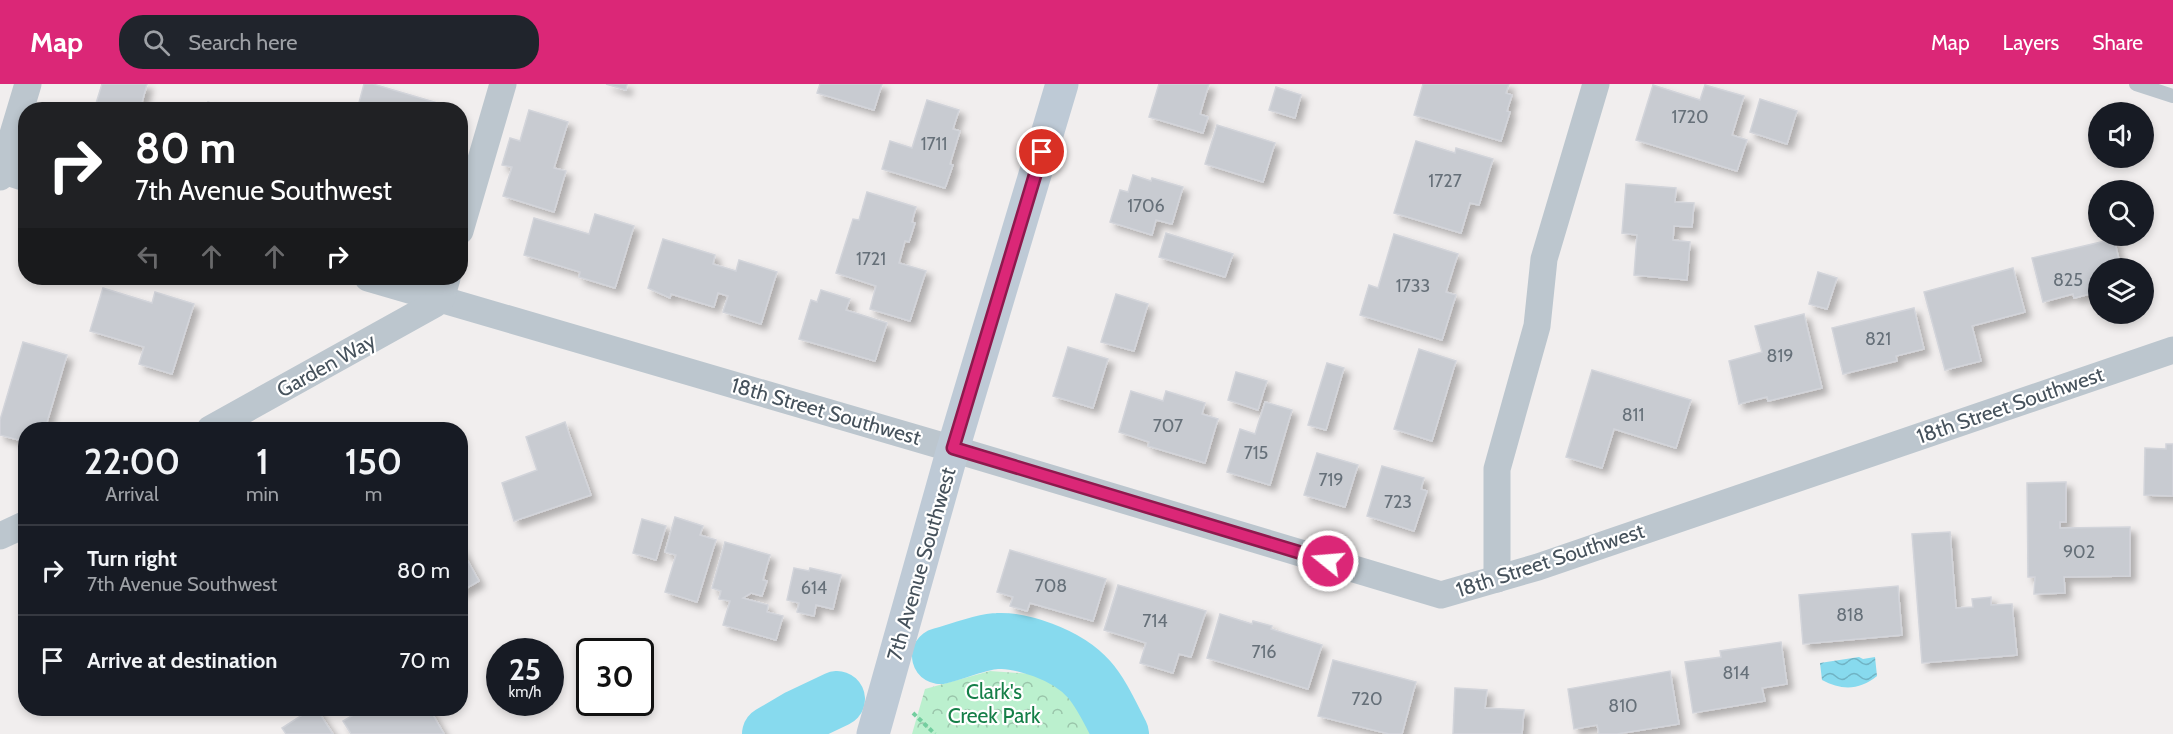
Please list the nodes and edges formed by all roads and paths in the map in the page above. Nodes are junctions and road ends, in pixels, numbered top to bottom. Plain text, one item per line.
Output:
1 (28, 84) edge
2 (503, 84) edge
3 (1062, 84) edge
4 (1596, 84) edge
5 (2136, 84) edge
6 (2173, 96) edge
7 (24, 102) edge
8 (18, 127) edge
9 (7, 174) edge
10 (468, 204) edge
11 (421, 285) edge
12 (444, 288) edge
13 (2173, 350) edge
14 (223, 422) edge
15 (953, 448) junction
16 (18, 528) edge
17 (0, 536) edge
18 (1497, 579) junction
19 (912, 712) dead end
20 (874, 729) edge
21 (935, 734) edge

1 - 7 street
2 - 10 street
3 - 15 street, 7th Avenue Southwest
4 - 18 street
5 - 6 lane
8 - 9 street
11 - 12 street, 18th Street Southwest
12 - 14 street, Garden Way
12 - 15 street, 18th Street Southwest
13 - 18 street, 18th Street Southwest
15 - 18 street, 18th Street Southwest
15 - 20 street, 7th Avenue Southwest
16 - 17 street
19 - 21 path

